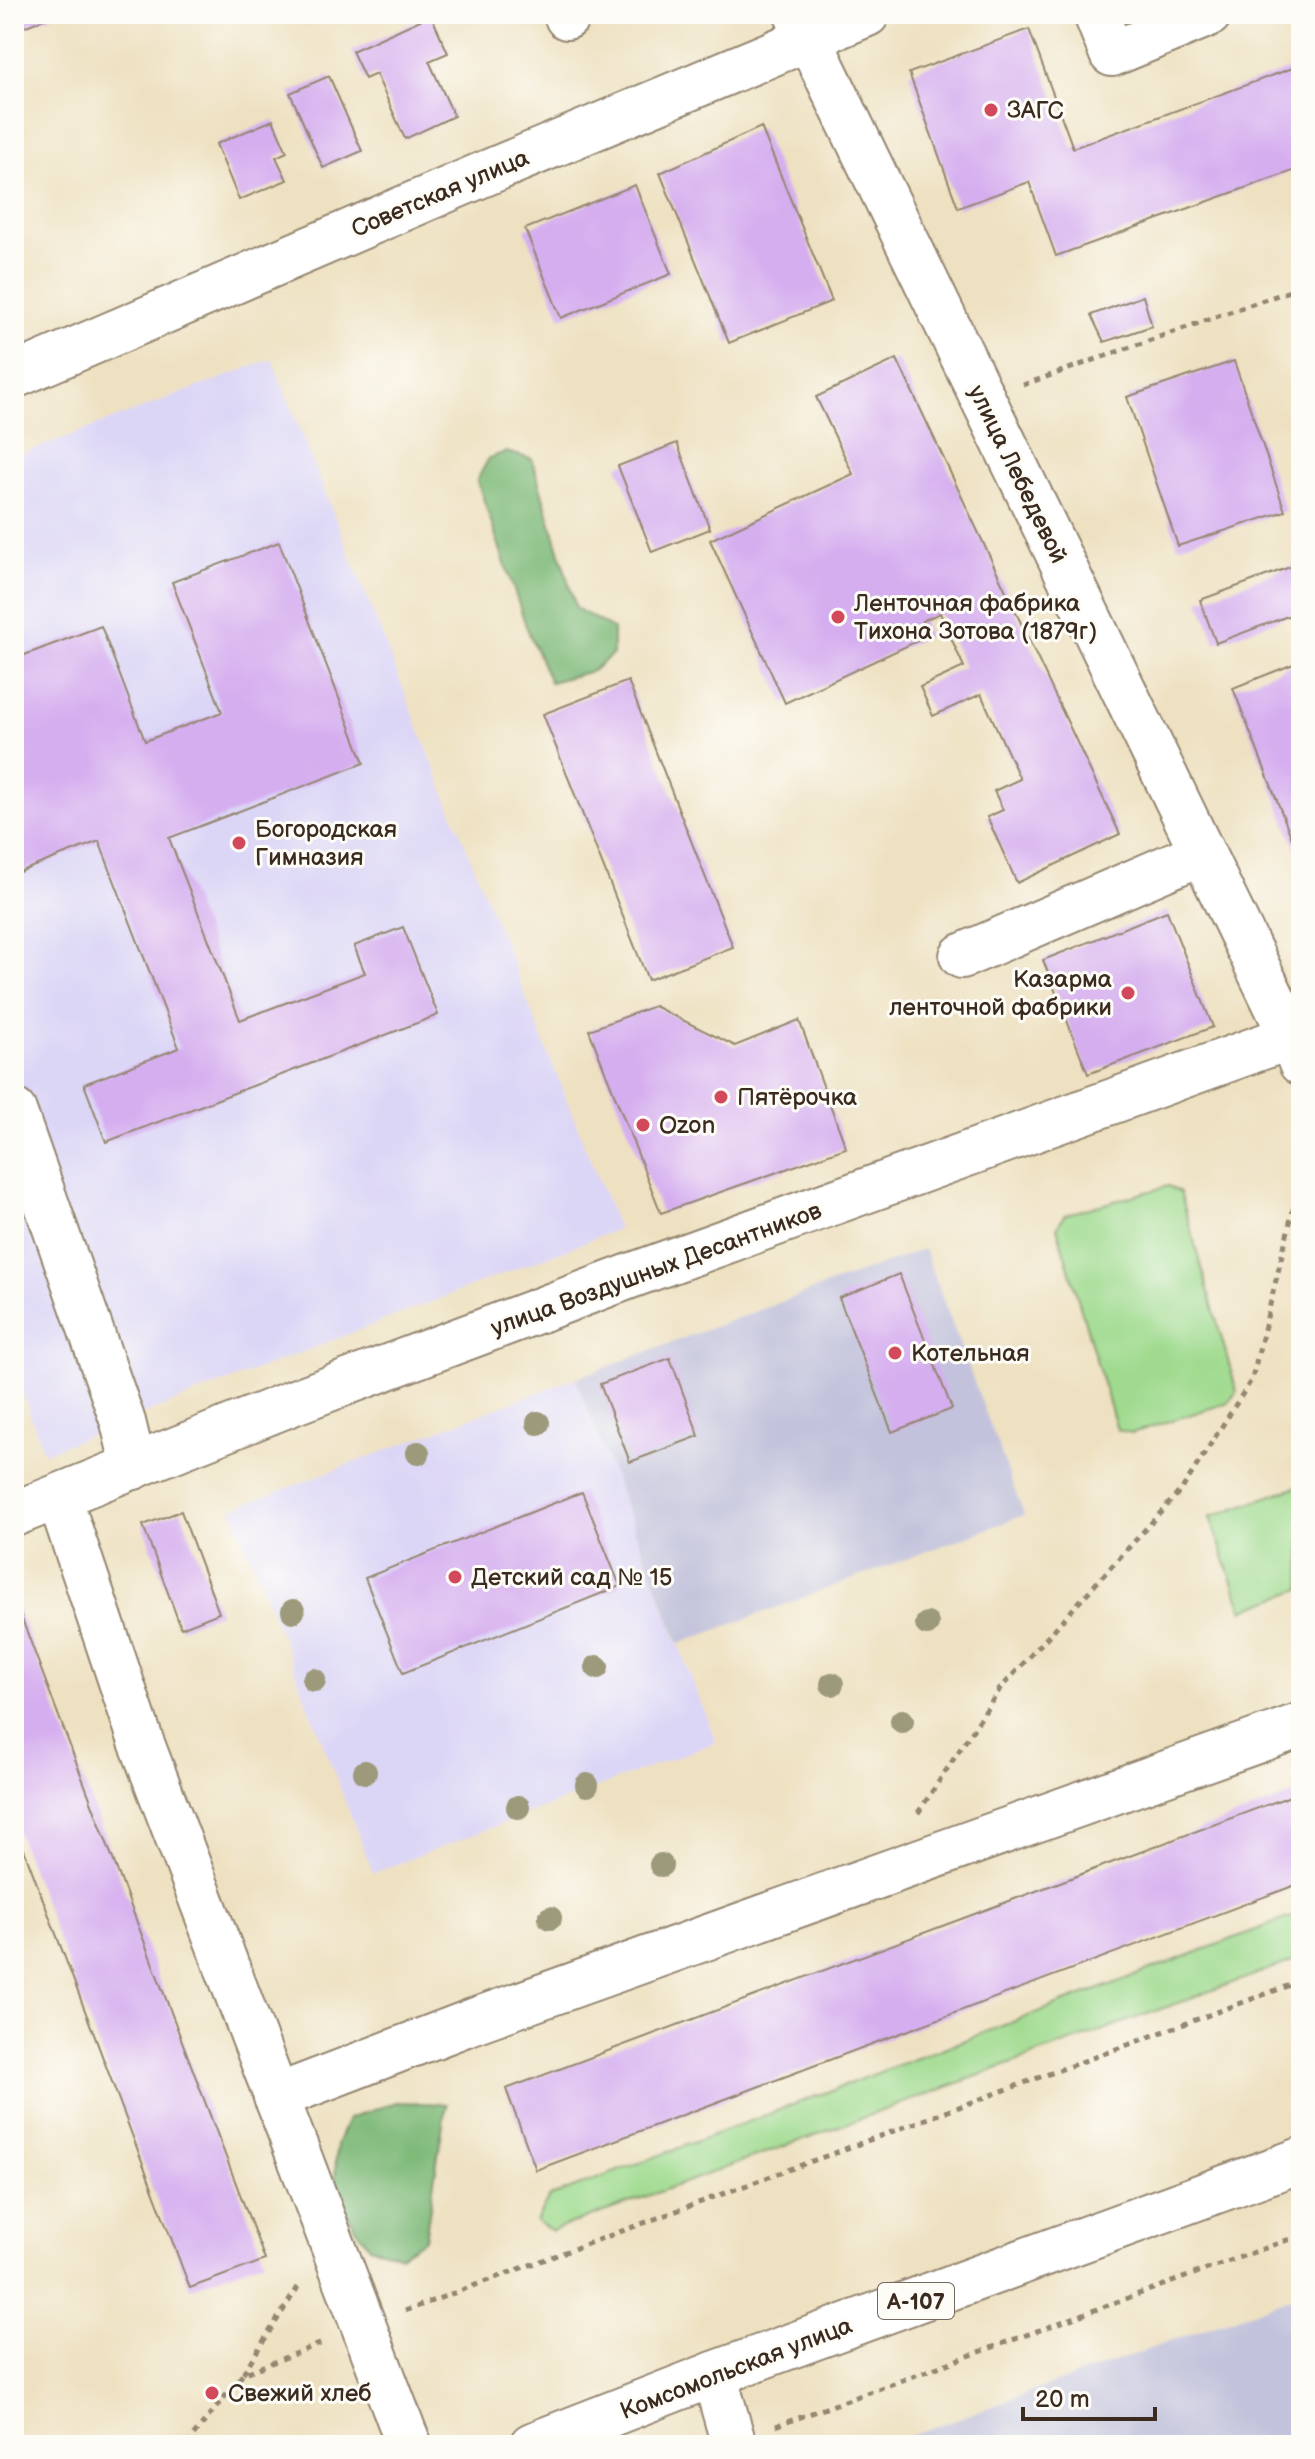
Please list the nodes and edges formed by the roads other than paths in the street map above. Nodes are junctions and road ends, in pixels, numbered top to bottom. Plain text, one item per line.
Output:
1 (867, 14) edge
2 (1096, 14) edge
3 (1209, 14) edge
4 (803, 27) edge
5 (14, 376) edge
6 (1201, 853) junction
7 (962, 956) dead end
8 (1298, 1044) edge
9 (14, 1111) edge
10 (134, 1467) junction
11 (59, 1497) junction
12 (14, 1514) edge
13 (1301, 1725) edge
14 (276, 2097) junction
15 (1301, 2160) edge
16 (714, 2374) junction
17 (733, 2443) edge
18 (409, 2445) edge
19 (532, 2445) edge

1 - 4 street, Советская улица
2 - 3 street
4 - 5 street, Советская улица
4 - 6 street, улица Лебедевой
6 - 7 street
6 - 8 street, улица Лебедевой
8 - 10 street, улица Воздушных Десантников
9 - 10 street
10 - 11 street, улица Воздушных Десантников
11 - 12 street, улица Воздушных Десантников
11 - 14 street
13 - 14 street
14 - 18 street
15 - 16 street, Комсомольская улица / А-107
16 - 17 street
16 - 19 street, Комсомольская улица / А-107

